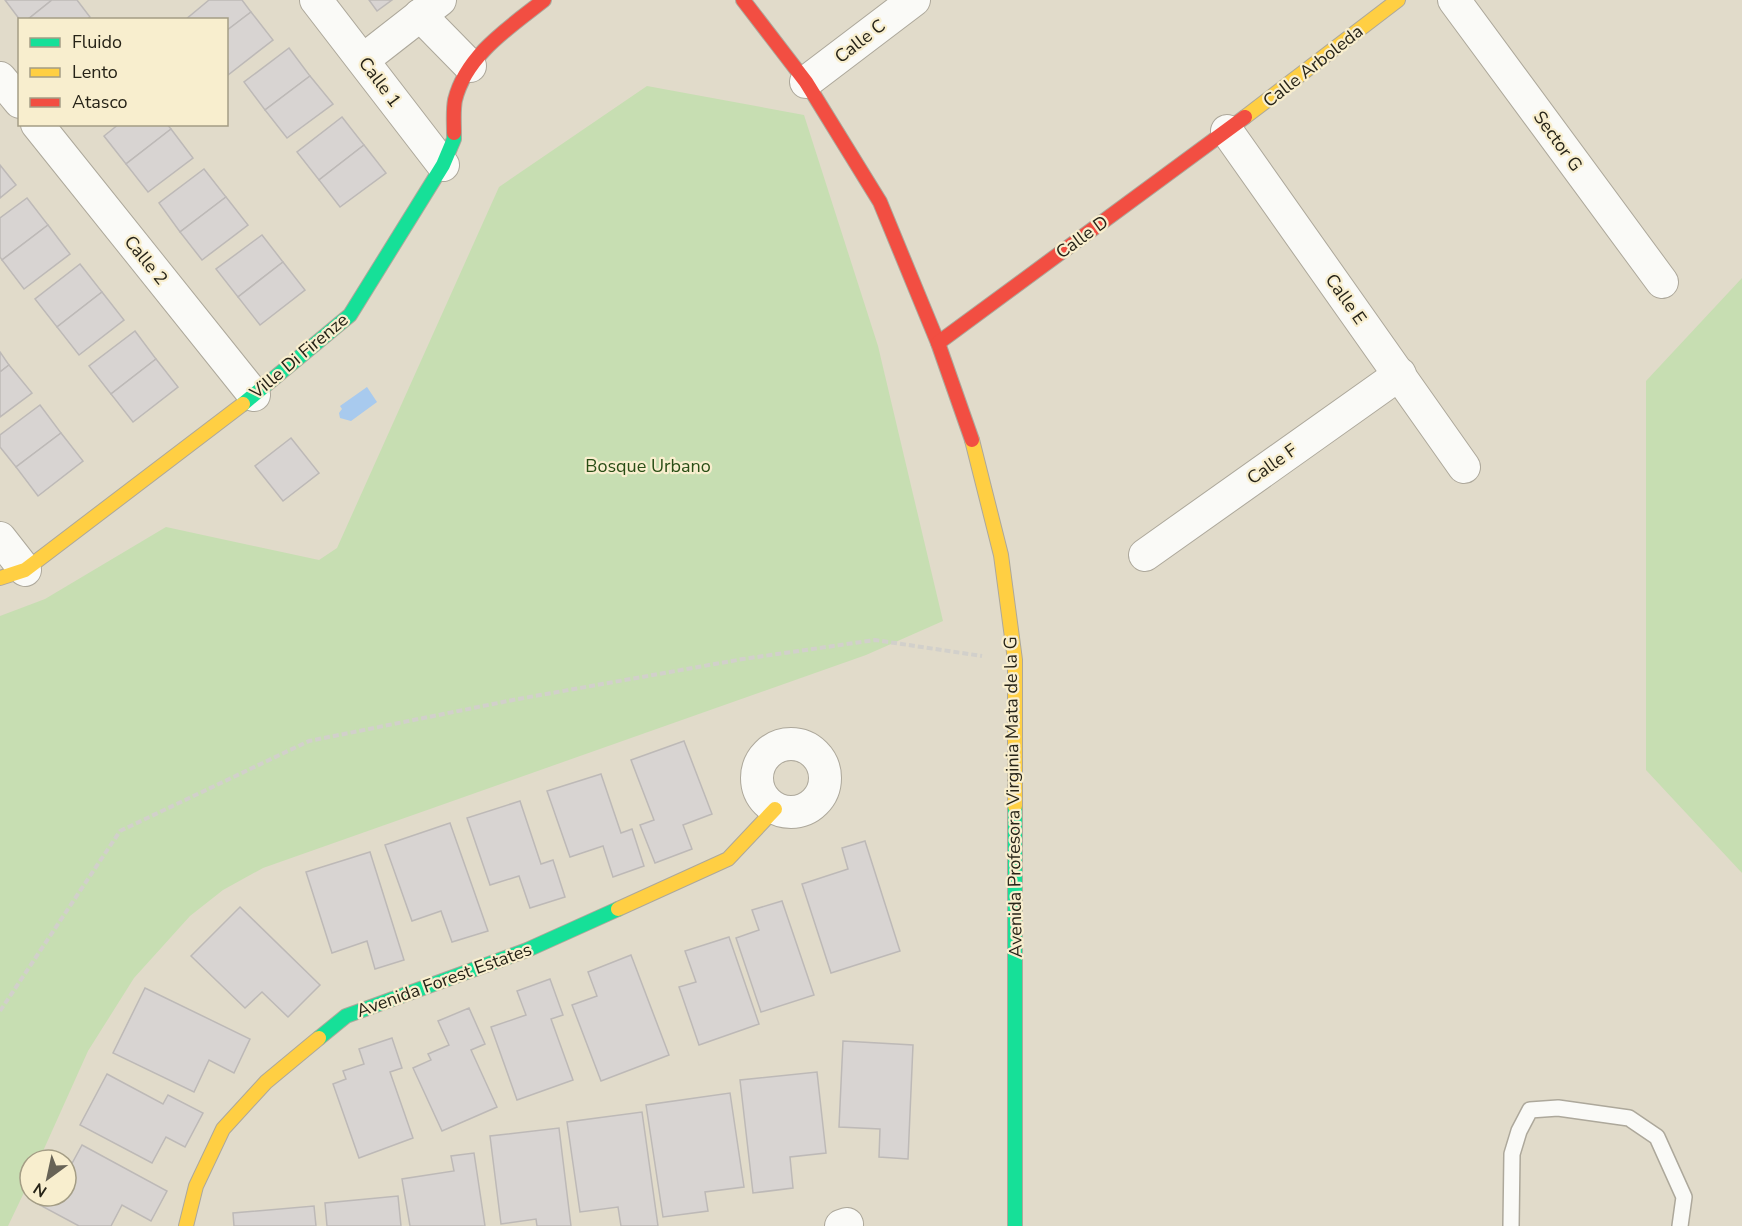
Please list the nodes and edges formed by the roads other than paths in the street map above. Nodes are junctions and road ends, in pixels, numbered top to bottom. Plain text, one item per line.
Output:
1 (316, 0) edge
2 (544, 0) edge
3 (743, 0) edge
4 (914, 0) edge
5 (1398, 0) edge
6 (1454, 0) edge
7 (430, 8) edge
8 (363, 60) junction
9 (470, 66) junction
10 (0, 78) edge
11 (806, 82) junction
12 (18, 100) edge
13 (40, 126) edge
14 (1227, 131) junction
15 (443, 165) junction
16 (1662, 282) dead end
17 (938, 343) junction
18 (1400, 374) junction
19 (254, 395) junction
20 (1464, 467) dead end
21 (0, 538) edge
22 (1145, 555) dead end
23 (12, 574) edge
24 (775, 809) dead end
25 (186, 1226) edge
26 (1016, 1226) edge
27 (1510, 1226) edge
28 (1680, 1226) edge

1 - 8 street, Calle 1
2 - 9 street, Ville Di Firenze
3 - 11 street, Avenida Profesora Virginia Mata de la G
4 - 11 street, Calle C
5 - 14 street, Calle Arboleda
6 - 16 street, Sector G
7 - 8 street
7 - 9 street
8 - 15 street, Calle 1
9 - 15 street, Ville Di Firenze
10 - 12 street
11 - 17 street, Avenida Profesora Virginia Mata de la G
13 - 19 street, Calle 2
14 - 17 street, Calle D
14 - 18 street, Calle E
15 - 19 street, Ville Di Firenze
17 - 26 street, Avenida Profesora Virginia Mata de la G
18 - 20 street, Calle E
18 - 22 street, Calle F
19 - 23 street, Ville Di Firenze
21 - 23 street
24 - 25 street, Avenida Forest Estates
27 - 28 lane

